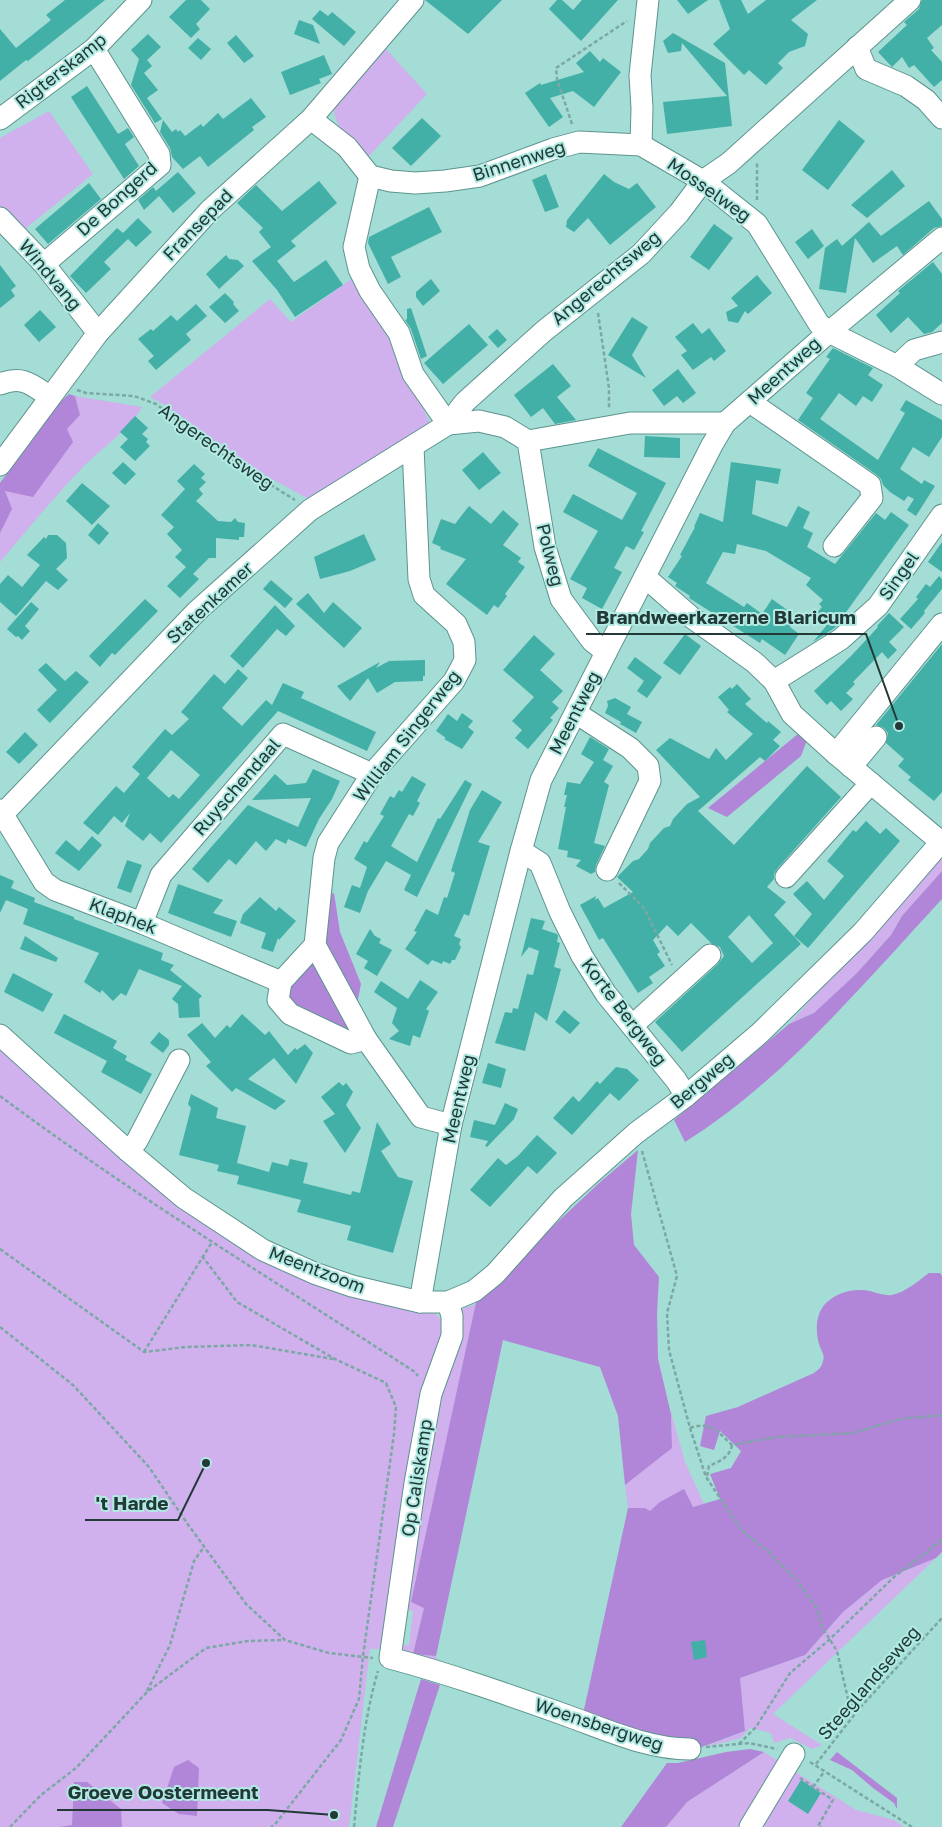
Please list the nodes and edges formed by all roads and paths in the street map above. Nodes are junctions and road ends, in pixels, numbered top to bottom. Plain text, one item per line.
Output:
1 (141, 0) edge
2 (413, 0) edge
3 (648, 0) edge
4 (910, 0) edge
5 (634, 16) dead end
6 (857, 46) junction
7 (94, 49) junction
8 (866, 69) junction
9 (830, 72) junction
10 (942, 118) edge
11 (0, 119) edge
12 (311, 119) junction
13 (757, 137) junction
14 (579, 142) junction
15 (641, 145) junction
16 (370, 176) junction
17 (702, 182) junction
18 (0, 218) edge
19 (757, 224) junction
20 (942, 238) edge
21 (44, 264) junction
22 (594, 291) junction
23 (829, 332) junction
24 (98, 333) junction
25 (942, 342) edge
26 (896, 366) junction
27 (0, 384) edge
28 (55, 390) junction
29 (942, 394) edge
30 (750, 402) junction
31 (725, 423) junction
32 (448, 424) junction
33 (610, 426) junction
34 (528, 441) junction
35 (413, 447) junction
36 (0, 465) edge
37 (310, 510) junction
38 (942, 514) edge
39 (834, 546) dead end
40 (645, 578) junction
41 (942, 624) edge
42 (606, 652) junction
43 (774, 681) junction
44 (576, 713) junction
45 (876, 737) dead end
46 (843, 760) junction
47 (372, 774) junction
48 (870, 783) junction
49 (1, 814) edge
50 (942, 842) edge
51 (521, 851) junction
52 (607, 870) joint
53 (786, 877) dead end
54 (142, 922) junction
55 (315, 945) junction
56 (710, 955) dead end
57 (281, 982) junction
58 (680, 982) junction
59 (632, 1026) junction
60 (0, 1035) edge
61 (366, 1039) junction
62 (179, 1060) dead end
63 (0, 1096) edge
64 (686, 1096) junction
65 (451, 1126) junction
66 (636, 1133) junction
67 (128, 1151) junction
68 (224, 1224) junction
69 (212, 1242) junction
70 (0, 1249) edge
71 (202, 1256) junction
72 (420, 1302) junction
73 (448, 1302) junction
74 (0, 1327) edge
75 (144, 1352) junction
76 (335, 1359) junction
77 (431, 1394) junction
78 (942, 1415) edge
79 (690, 1428) junction
80 (732, 1445) junction
81 (706, 1477) junction
82 (942, 1540) edge
83 (204, 1547) junction
84 (942, 1618) edge
85 (285, 1640) junction
86 (829, 1640) junction
87 (363, 1656) junction
88 (384, 1664) junction
89 (147, 1692) junction
90 (858, 1710) junction
91 (739, 1744) junction
92 (690, 1749) joint
93 (794, 1754) junction
94 (816, 1764) junction
95 (825, 1771) junction
96 (800, 1778) dead end
97 (813, 1786) junction
98 (10, 1827) edge
99 (271, 1827) edge
100 (354, 1827) edge
101 (750, 1827) edge
102 (821, 1827) edge
103 (912, 1827) edge

1 - 7 street, Rigterskamp
2 - 12 street, Fransepad
3 - 15 street
4 - 6 street, Angerechtsweg
5 - 14 path, Binnenweg
6 - 8 street
6 - 9 street, Angerechtsweg
7 - 11 street, Rigterskamp
7 - 21 street, De Bongerd
8 - 9 street
8 - 10 street
9 - 13 street, Angerechtsweg
12 - 16 street
12 - 24 street, Fransepad
13 - 17 street, Angerechtsweg
13 - 19 path
14 - 15 street, Binnenweg
14 - 16 street, Binnenweg
15 - 17 street, Mosselweg
16 - 32 street
17 - 19 street, Mosselweg
17 - 22 street, Angerechtsweg
18 - 21 street, Windvang
19 - 23 street, Mosselweg
20 - 23 street, Meentweg
21 - 24 street, Windvang
22 - 32 street, Angerechtsweg
22 - 33 path
23 - 26 street, Mosselweg
23 - 30 street, Meentweg
24 - 28 street, Fransepad
25 - 26 street
26 - 29 street, Mosselweg
27 - 28 street
28 - 36 street, Fransepad
28 - 37 path, Angerechtsweg
30 - 31 street, Meentweg
30 - 39 street
31 - 33 street
31 - 40 street, Meentweg
32 - 34 street
32 - 35 street, Statenkamer
33 - 34 street
34 - 42 street, Polweg
35 - 37 street, Statenkamer
35 - 47 street, William Singerweg
37 - 49 street, Statenkamer
38 - 43 street, Singel
40 - 42 street, Meentweg
40 - 43 street
41 - 46 street
42 - 44 street, Meentweg
43 - 46 street
44 - 51 street, Meentweg
44 - 52 street
45 - 46 street
46 - 48 street
47 - 54 street, Ruyschendaal
47 - 55 street, William Singerweg
48 - 50 street
48 - 53 street
49 - 54 street, Klaphek
50 - 64 street, Bergweg
51 - 59 street, Korte Bergweg
51 - 65 street, Meentweg
52 - 58 path
54 - 57 street, Klaphek
55 - 57 street
55 - 61 street
56 - 58 street
57 - 61 street
58 - 59 street
59 - 64 street, Korte Bergweg
60 - 67 street, Meentzoom
61 - 65 street
62 - 67 street
63 - 69 path
64 - 66 street, Bergweg
65 - 72 street, Meentweg
66 - 73 street, Bergweg
66 - 79 path
67 - 68 street, Meentzoom
68 - 69 path
68 - 72 street, Meentzoom
69 - 71 path
69 - 77 path
70 - 75 path
71 - 75 path
71 - 76 path
72 - 73 street, Meentzoom
73 - 77 street, Op Caliskamp
74 - 83 path
75 - 76 path
76 - 87 path
77 - 88 street, Op Caliskamp
78 - 80 path
79 - 80 path
79 - 81 path
80 - 81 path
81 - 86 path
82 - 86 path
83 - 85 path
83 - 89 path
84 - 90 path, Steeglandseweg
85 - 87 path
85 - 89 path
86 - 90 path
86 - 91 path
87 - 99 path
88 - 92 street, Woensbergweg
88 - 100 path
89 - 98 path
90 - 94 path, Steeglandseweg
91 - 92 path
91 - 93 path
93 - 94 path
93 - 101 street
94 - 95 path
95 - 97 path
95 - 103 path
96 - 97 path
97 - 102 path

